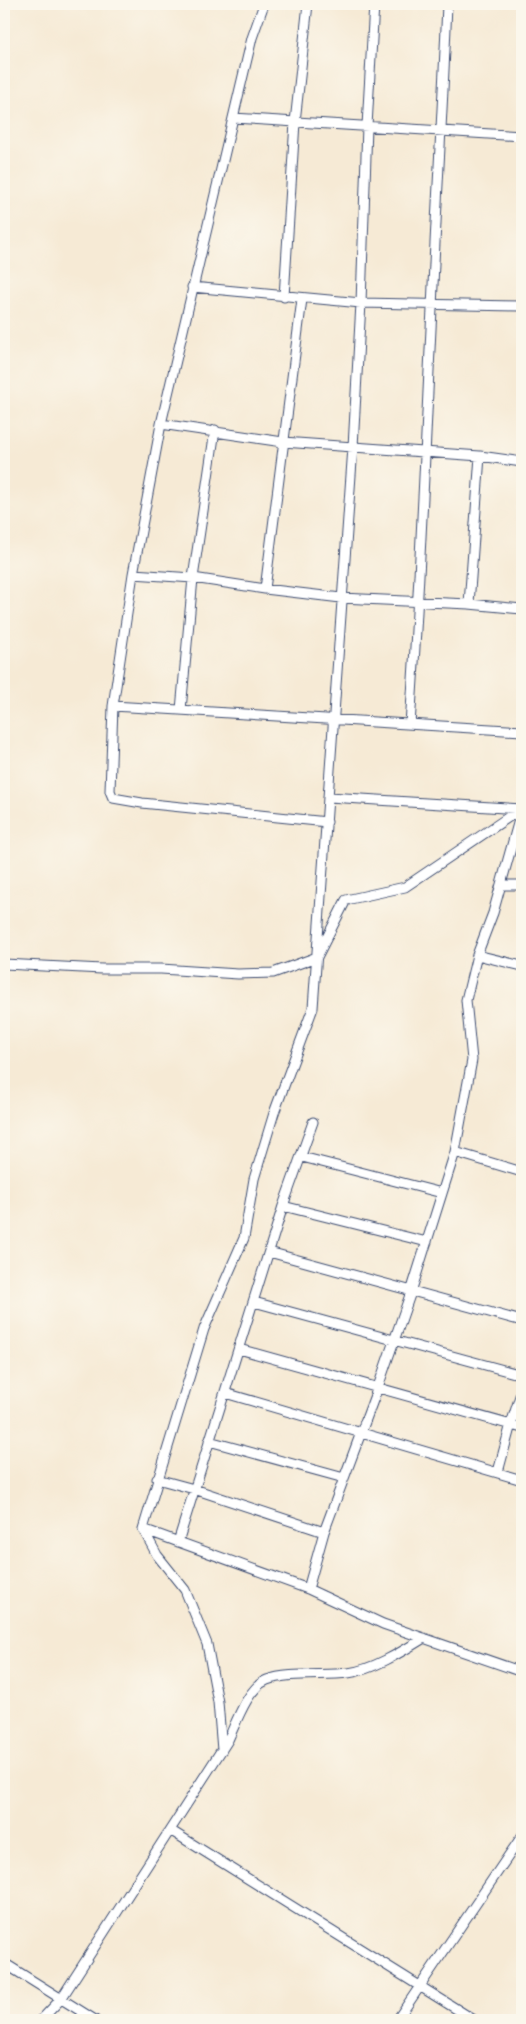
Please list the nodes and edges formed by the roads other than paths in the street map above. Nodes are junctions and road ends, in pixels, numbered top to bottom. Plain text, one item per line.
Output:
1 (264, 4) edge
2 (308, 4) edge
3 (374, 4) edge
4 (446, 4) edge
5 (233, 118) junction
6 (295, 122) junction
7 (367, 126) junction
8 (442, 131) junction
9 (522, 136) edge
10 (192, 287) junction
11 (284, 297) junction
12 (302, 299) junction
13 (360, 303) junction
14 (432, 306) junction
15 (522, 306) edge
16 (161, 424) junction
17 (215, 430) junction
18 (283, 442) junction
19 (353, 447) junction
20 (425, 452) junction
21 (480, 456) junction
22 (522, 462) edge
23 (133, 574) junction
24 (193, 578) junction
25 (265, 589) junction
26 (341, 598) junction
27 (418, 603) junction
28 (469, 604) junction
29 (522, 609) edge
30 (113, 706) junction
31 (181, 710) junction
32 (335, 718) junction
33 (410, 724) junction
34 (522, 731) edge
35 (329, 797) junction
36 (522, 808) edge
37 (327, 822) junction
38 (501, 885) junction
39 (522, 885) edge
40 (477, 955) junction
41 (317, 957) junction
42 (4, 964) edge
43 (522, 966) edge
44 (313, 1122) dead end
45 (455, 1152) junction
46 (302, 1157) junction
47 (522, 1172) edge
48 (442, 1193) junction
49 (283, 1206) junction
50 (427, 1242) junction
51 (269, 1252) junction
52 (411, 1292) junction
53 (254, 1302) junction
54 (522, 1321) edge
55 (395, 1340) junction
56 (239, 1349) junction
57 (522, 1375) edge
58 (378, 1387) junction
59 (522, 1390) edge
60 (225, 1394) junction
61 (511, 1424) junction
62 (522, 1428) edge
63 (360, 1433) junction
64 (210, 1441) junction
65 (498, 1472) junction
66 (344, 1478) junction
67 (157, 1479) junction
68 (522, 1480) edge
69 (194, 1489) junction
70 (143, 1529) junction
71 (324, 1532) junction
72 (178, 1542) junction
73 (308, 1589) junction
74 (424, 1638) junction
75 (522, 1672) edge
76 (222, 1750) junction
77 (170, 1830) junction
78 (522, 1836) edge
79 (4, 1963) edge
80 (419, 1986) junction
81 (61, 1999) junction
82 (42, 2020) edge
83 (95, 2020) edge
84 (397, 2020) edge
85 (474, 2020) edge

1 - 5 street
2 - 6 street
3 - 7 street
4 - 8 street
5 - 6 street
5 - 10 street
6 - 7 street
6 - 11 street
7 - 8 street
7 - 13 street
8 - 9 street
8 - 14 street
10 - 11 street
10 - 16 street
11 - 12 street
12 - 13 street
12 - 18 street
13 - 14 street
13 - 19 street
14 - 15 street
14 - 20 street
16 - 17 street
16 - 23 street
17 - 18 street
17 - 24 street
18 - 19 street
18 - 25 street
19 - 20 street
19 - 26 street
20 - 21 street
20 - 27 street
21 - 22 street
21 - 28 street
23 - 24 street
23 - 30 street
24 - 25 street
24 - 31 street
25 - 26 street
26 - 27 street
26 - 32 street
27 - 28 street
27 - 33 street
28 - 29 street
30 - 31 street
30 - 37 street
31 - 32 street
32 - 33 street
32 - 35 street
33 - 34 street
35 - 36 street
35 - 37 street
36 - 38 street
36 - 41 street
37 - 41 street
38 - 39 street
38 - 40 street
40 - 43 street
40 - 45 street
41 - 42 street
41 - 67 street
44 - 46 street
45 - 47 street
45 - 48 street
46 - 48 street
46 - 49 street
48 - 50 street
49 - 50 street
49 - 51 street
50 - 52 street
51 - 52 street
51 - 53 street
52 - 54 street
52 - 55 street
53 - 55 street
53 - 56 street
55 - 57 street
55 - 58 street
56 - 58 street
56 - 60 street
58 - 61 street
58 - 63 street
59 - 61 street
60 - 63 street
60 - 64 street
61 - 62 street
61 - 65 street
63 - 65 street
63 - 66 street
64 - 66 street
64 - 69 street
65 - 68 street
66 - 71 street
67 - 69 street
67 - 70 street
69 - 71 street
69 - 72 street
70 - 72 street
70 - 76 street
71 - 73 street
72 - 73 street
73 - 74 street
74 - 75 street
74 - 76 street
76 - 77 street
77 - 80 street
77 - 81 street
78 - 80 street
79 - 81 street
80 - 84 street
80 - 85 street
81 - 82 street
81 - 83 street

